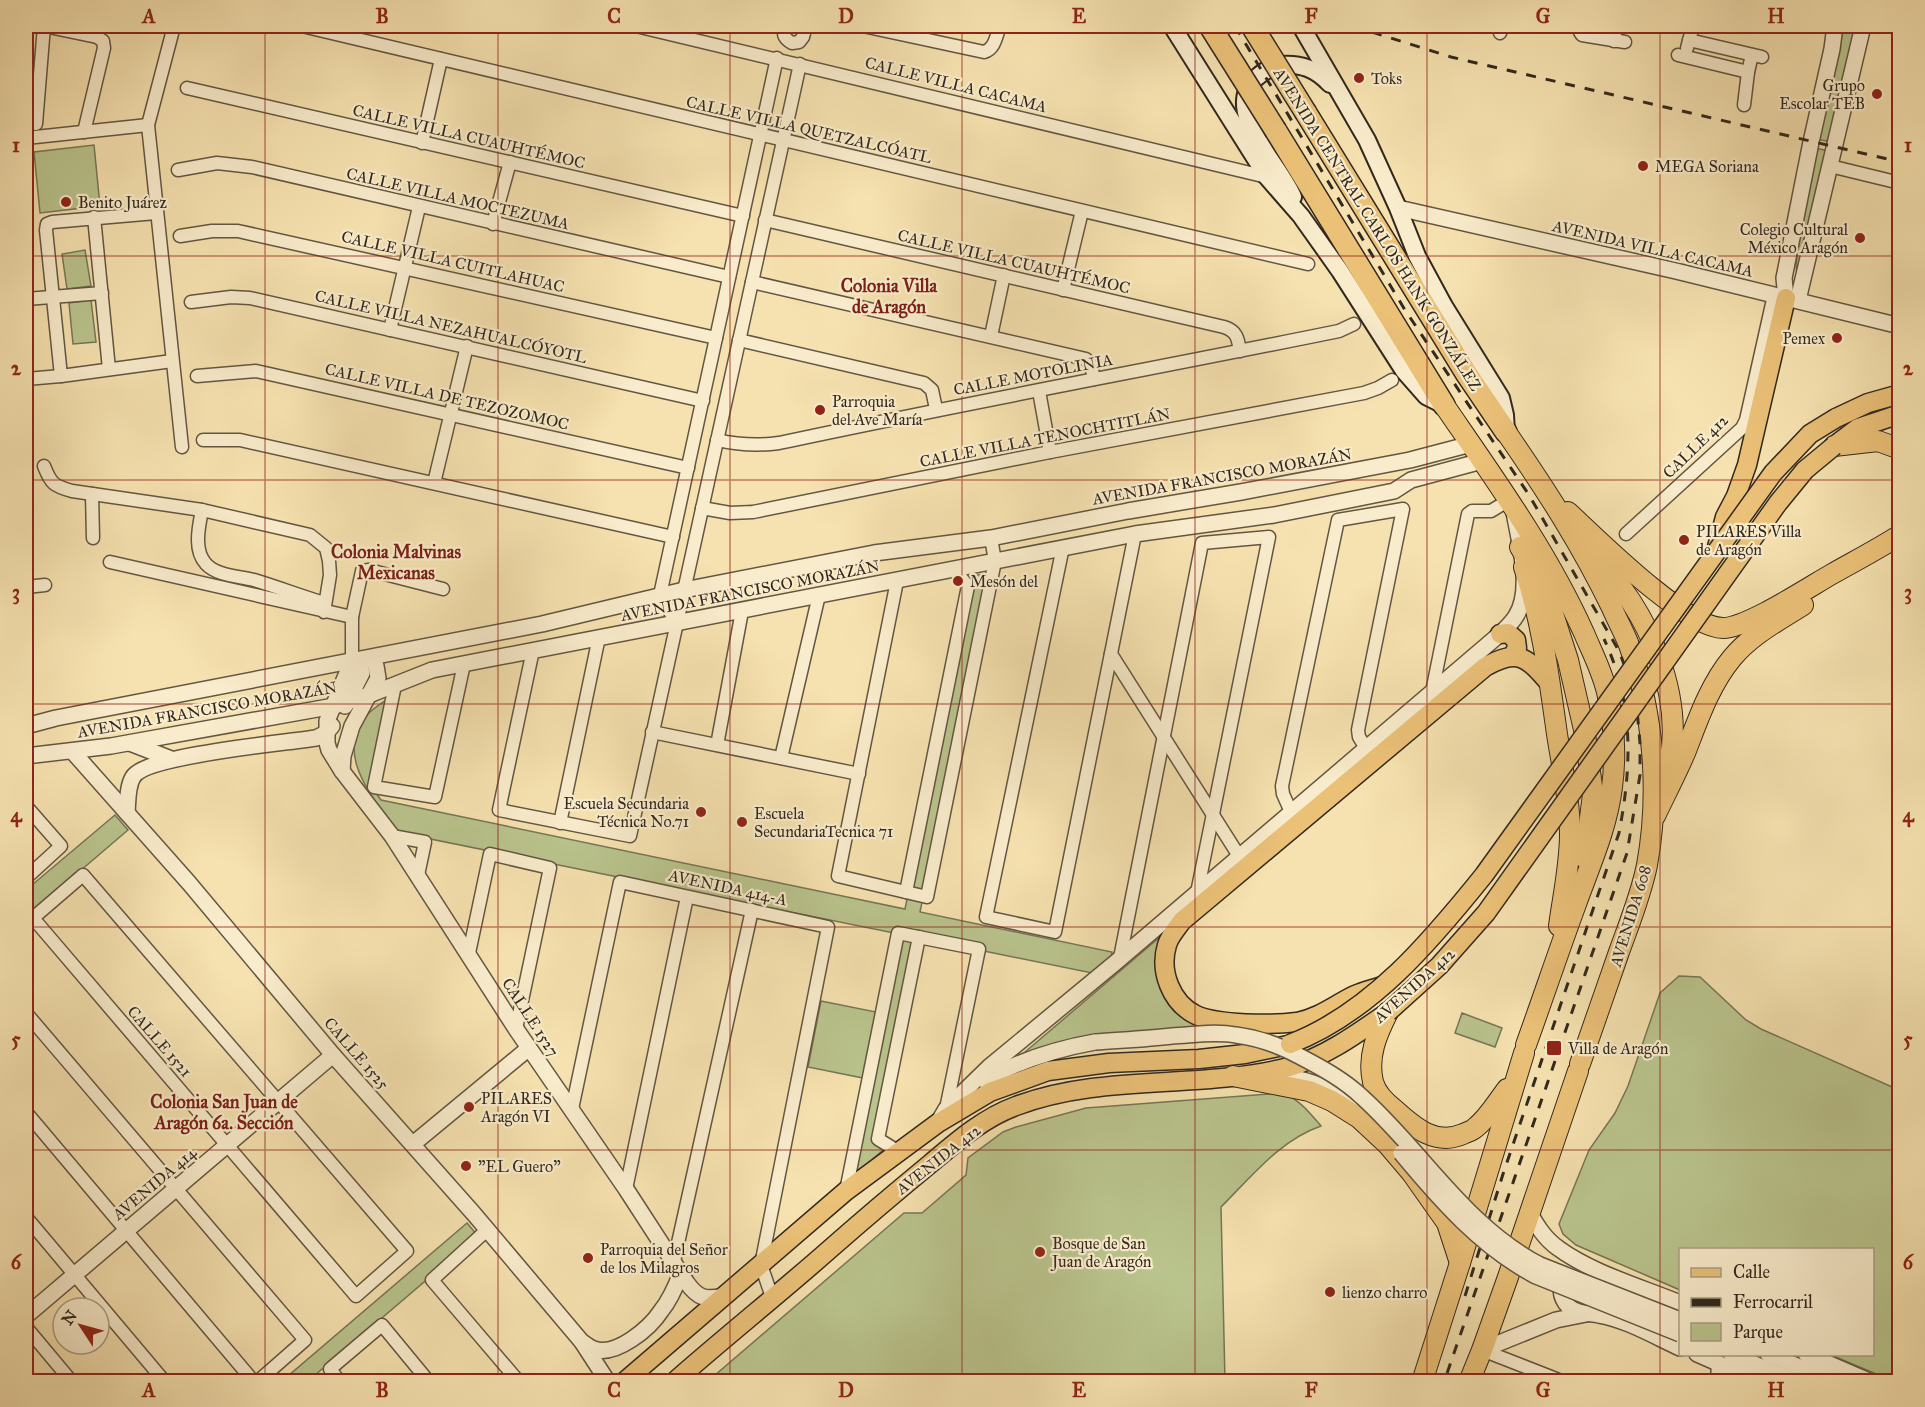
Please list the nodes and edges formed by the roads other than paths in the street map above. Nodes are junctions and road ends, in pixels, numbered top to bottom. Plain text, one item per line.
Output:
1 (44, 26) edge
2 (174, 26) edge
3 (302, 26) edge
4 (636, 26) edge
5 (785, 26) edge
6 (806, 26) edge
7 (862, 26) edge
8 (1000, 26) edge
9 (1172, 26) edge
10 (1210, 26) edge
11 (1252, 26) edge
12 (1301, 26) edge
13 (1581, 26) edge
14 (1616, 26) edge
15 (1693, 26) edge
16 (1835, 26) edge
17 (1863, 26) edge
18 (884, 28) edge
19 (1689, 40) junction
20 (777, 58) junction
21 (441, 59) junction
22 (800, 64) junction
23 (1748, 72) junction
24 (187, 88) dead end
25 (1744, 105) dead end
26 (1348, 106) junction
27 (36, 124) dead end
28 (148, 125) junction
29 (84, 132) junction
30 (760, 134) junction
31 (26, 138) edge
32 (783, 140) junction
33 (422, 143) junction
34 (510, 162) junction
35 (1830, 166) junction
36 (178, 170) dead end
37 (1268, 177) junction
38 (1899, 183) edge
39 (419, 207) junction
40 (1398, 208) junction
41 (1082, 211) junction
42 (156, 213) junction
43 (743, 216) junction
44 (1301, 216) junction
45 (94, 218) junction
46 (765, 220) junction
47 (493, 224) junction
48 (180, 236) dead end
49 (737, 241) junction
50 (760, 245) junction
51 (1308, 264) dead end
52 (405, 267) junction
53 (1005, 275) junction
54 (729, 277) junction
55 (752, 282) junction
56 (1064, 290) junction
57 (102, 293) junction
58 (52, 297) junction
59 (1786, 297) junction
60 (26, 299) edge
61 (191, 302) dead end
62 (1354, 324) dead end
63 (1899, 326) edge
64 (390, 330) junction
65 (991, 336) junction
66 (716, 338) junction
67 (739, 340) junction
68 (467, 346) junction
69 (1240, 351) junction
70 (172, 361) junction
71 (109, 369) junction
72 (709, 372) junction
73 (61, 376) junction
74 (197, 376) dead end
75 (731, 376) junction
76 (26, 379) edge
77 (1094, 379) junction
78 (1392, 380) dead end
79 (1039, 391) junction
80 (1899, 394) edge
81 (703, 401) junction
82 (1444, 405) junction
83 (936, 409) junction
84 (452, 414) junction
85 (1899, 414) edge
86 (1506, 432) junction
87 (203, 440) dead end
88 (717, 440) junction
89 (1471, 444) junction
90 (1834, 446) junction
91 (182, 447) dead end
92 (1899, 449) edge
93 (1050, 452) junction
94 (1410, 460) junction
95 (1482, 460) junction
96 (44, 466) dead end
97 (688, 468) junction
98 (1411, 480) junction
99 (434, 483) junction
100 (92, 494) junction
101 (1550, 495) junction
102 (1511, 503) junction
103 (702, 508) junction
104 (202, 510) junction
105 (1135, 534) junction
106 (1626, 534) dead end
107 (1899, 535) edge
108 (673, 537) junction
109 (93, 538) dead end
110 (991, 538) junction
111 (1063, 547) junction
112 (1520, 547) junction
113 (1899, 549) edge
114 (1715, 552) junction
115 (995, 561) junction
116 (110, 562) dead end
117 (1524, 567) junction
118 (954, 569) junction
119 (897, 581) junction
120 (45, 585) dead end
121 (26, 587) edge
122 (443, 589) dead end
123 (684, 590) junction
124 (660, 595) junction
125 (819, 595) junction
126 (324, 608) junction
127 (742, 611) junction
128 (352, 617) junction
129 (676, 622) junction
130 (960, 624) junction
131 (982, 626) junction
132 (1500, 634) junction
133 (599, 637) junction
134 (533, 650) junction
135 (1111, 654) junction
136 (1513, 656) junction
137 (358, 657) junction
138 (464, 664) junction
139 (1550, 684) junction
140 (395, 685) junction
141 (1432, 692) junction
142 (369, 694) junction
143 (340, 704) junction
144 (26, 726) edge
145 (652, 732) junction
146 (326, 733) junction
147 (1164, 735) junction
148 (130, 743) junction
149 (717, 745) junction
150 (1366, 748) junction
151 (73, 752) junction
152 (26, 756) edge
153 (781, 758) junction
154 (171, 759) junction
155 (342, 771) junction
156 (859, 774) junction
157 (26, 806) edge
158 (1213, 812) junction
159 (1291, 812) junction
160 (127, 813) junction
161 (1653, 821) junction
162 (560, 823) junction
163 (392, 836) junction
164 (1239, 856) junction
165 (418, 875) junction
166 (26, 878) edge
167 (906, 892) junction
168 (1197, 893) junction
169 (687, 897) junction
170 (1577, 902) junction
171 (752, 910) junction
172 (919, 937) junction
173 (469, 953) junction
174 (1120, 958) junction
175 (1555, 964) junction
176 (1383, 985) junction
177 (1388, 1012) junction
178 (26, 1013) edge
179 (516, 1029) junction
180 (529, 1048) junction
181 (333, 1054) junction
182 (871, 1066) junction
183 (892, 1070) junction
184 (1254, 1072) junction
185 (1233, 1076) junction
186 (1515, 1080) junction
187 (970, 1087) junction
188 (278, 1101) junction
189 (572, 1109) junction
190 (26, 1112) edge
191 (942, 1116) junction
192 (227, 1144) junction
193 (413, 1144) junction
194 (899, 1152) junction
195 (175, 1188) junction
196 (626, 1189) junction
197 (846, 1191) junction
198 (1529, 1212) junction
199 (26, 1217) edge
200 (126, 1230) junction
201 (487, 1230) junction
202 (1460, 1263) junction
203 (761, 1264) junction
204 (1586, 1264) junction
205 (677, 1267) junction
206 (74, 1274) junction
207 (723, 1296) junction
208 (772, 1300) junction
209 (1679, 1303) edge
210 (1586, 1314) junction
211 (26, 1316) edge
212 (1679, 1320) edge
213 (26, 1327) edge
214 (1679, 1334) edge
215 (582, 1342) junction
216 (1679, 1348) edge
217 (1482, 1350) junction
218 (1702, 1356) edge
219 (1736, 1356) edge
220 (1773, 1356) edge
221 (1811, 1356) edge
222 (1718, 1363) junction
223 (72, 1382) edge
224 (165, 1382) edge
225 (256, 1382) edge
226 (340, 1382) edge
227 (429, 1382) edge
228 (519, 1382) edge
229 (608, 1382) edge
230 (624, 1382) edge
231 (674, 1382) edge
232 (1422, 1382) edge
233 (1469, 1382) edge
234 (1564, 1382) edge
235 (1717, 1382) edge
236 (1761, 1382) edge
237 (1797, 1382) edge
238 (1836, 1382) edge
239 (1871, 1382) edge

1 - 27 street
1 - 29 street
2 - 28 street
3 - 21 street, CALLE VILLA QUETZALCÓATL
4 - 20 street, CALLE VILLA CACAMA
5 - 6 street
7 - 18 street
8 - 18 street
9 - 37 main road
10 - 82 highway, bridge
11 - 86 highway, AVENIDA CENTRAL CARLOS HANK GONZÁLEZ, bridge
12 - 26 main road, AVENIDA CENTRAL CARLOS HANK GONZÁLEZ
13 - 14 street
15 - 19 street
16 - 59 street
17 - 35 street
19 - 23 street
19 - 23 street
20 - 22 street, CALLE VILLA CACAMA
20 - 30 street
21 - 30 street, CALLE VILLA QUETZALCÓATL
21 - 33 street
22 - 32 street
22 - 37 street, CALLE VILLA CACAMA
23 - 25 street
24 - 33 street, CALLE VILLA CUAUHTÉMOC
26 - 40 main road, AVENIDA CENTRAL CARLOS HANK GONZÁLEZ
26 - 44 main road
28 - 29 street
28 - 42 street
29 - 31 street
30 - 32 street, CALLE VILLA QUETZALCÓATL
30 - 43 street
32 - 41 street, CALLE VILLA QUETZALCÓATL
32 - 46 street
33 - 34 street, CALLE VILLA CUAUHTÉMOC
34 - 43 street, CALLE VILLA CUAUHTÉMOC
34 - 47 street
35 - 38 street
35 - 59 street
36 - 39 street, CALLE VILLA MOCTEZUMA
37 - 44 main road
39 - 47 street, CALLE VILLA MOCTEZUMA
39 - 52 street
40 - 59 street, AVENIDA VILLA CACAMA
40 - 86 main road, AVENIDA CENTRAL CARLOS HANK GONZÁLEZ
41 - 51 street, CALLE VILLA QUETZALCÓATL
41 - 56 street
42 - 45 street
42 - 70 street
43 - 49 street
44 - 82 main road
45 - 57 street
45 - 58 street
46 - 50 street
46 - 53 street, CALLE VILLA CUAUHTÉMOC
47 - 54 street, CALLE VILLA MOCTEZUMA
48 - 52 street, CALLE VILLA CUITLAHUAC
49 - 50 street
49 - 54 street
50 - 55 street
52 - 64 street
52 - 66 street, CALLE VILLA CUITLAHUAC
53 - 56 street, CALLE VILLA CUAUHTÉMOC
53 - 65 street
54 - 66 street
55 - 65 street
55 - 67 street
56 - 69 street, CALLE VILLA CUAUHTÉMOC
57 - 58 street
57 - 71 street
58 - 60 street
58 - 73 street
59 - 63 street, AVENIDA VILLA CACAMA
59 - 106 street, CALLE 412
59 - 114 main road
61 - 64 street, CALLE VILLA NEZAHUALCÓYOTL
62 - 69 street, CALLE MOTOLINIA
64 - 68 street, CALLE VILLA NEZAHUALCÓYOTL
65 - 77 street
66 - 72 street
67 - 75 street
67 - 83 street
68 - 81 street, CALLE VILLA NEZAHUALCÓYOTL
68 - 84 street
69 - 77 street, CALLE MOTOLINIA
70 - 71 street
70 - 91 street
71 - 73 street
72 - 75 street
72 - 81 street
73 - 76 street
74 - 84 street, CALLE VILLA DE TEZOZOMOC
75 - 88 street
77 - 79 street, CALLE MOTOLINIA
78 - 93 street, CALLE VILLA TENOCHTITLÁN
79 - 83 street, CALLE MOTOLINIA
79 - 93 street
80 - 114 main road, AVENIDA 412, bridge
81 - 97 street
82 - 89 highway
83 - 88 street, CALLE MOTOLINIA
84 - 97 street, CALLE VILLA DE TEZOZOMOC
84 - 99 street
85 - 90 main road, AVENIDA 412
86 - 101 highway, AVENIDA CENTRAL CARLOS HANK GONZÁLEZ
87 - 99 street
88 - 103 street
89 - 94 street, AVENIDA FRANCISCO MORAZÁN
89 - 95 highway
90 - 92 highway
90 - 177 main road, AVENIDA 412, bridge
93 - 103 street, CALLE VILLA TENOCHTITLÁN
94 - 98 street
94 - 110 street, AVENIDA FRANCISCO MORAZÁN
95 - 98 street, AVENIDA FRANCISCO MORAZÁN
95 - 102 highway
96 - 100 street
97 - 108 street
98 - 105 street, AVENIDA FRANCISCO MORAZÁN
99 - 108 street
100 - 104 street
100 - 109 street
101 - 107 highway
101 - 161 highway, AVENIDA CENTRAL CARLOS HANK GONZÁLEZ
102 - 112 street, AVENIDA 412
102 - 141 street
102 - 170 highway
103 - 123 street
104 - 126 street
104 - 126 street
105 - 111 street, AVENIDA FRANCISCO MORAZÁN
105 - 135 street
108 - 124 street
110 - 115 street
110 - 123 street, AVENIDA FRANCISCO MORAZÁN
111 - 115 street, AVENIDA FRANCISCO MORAZÁN
111 - 135 street
112 - 117 street, AVENIDA 412
112 - 170 highway
113 - 161 highway
114 - 176 main road, AVENIDA 412, bridge
115 - 118 street, AVENIDA FRANCISCO MORAZÁN
115 - 131 street
116 - 126 street
117 - 132 street, AVENIDA 412
117 - 139 highway
118 - 119 street, AVENIDA FRANCISCO MORAZÁN
118 - 130 street
119 - 125 street, AVENIDA FRANCISCO MORAZÁN
119 - 156 street
120 - 121 street
122 - 128 street
123 - 124 street, AVENIDA FRANCISCO MORAZÁN
123 - 129 street
124 - 129 street
124 - 137 street, AVENIDA FRANCISCO MORAZÁN
125 - 127 street, AVENIDA FRANCISCO MORAZÁN
125 - 153 street
126 - 128 street
127 - 129 street, AVENIDA FRANCISCO MORAZÁN
127 - 149 street
128 - 137 street
129 - 133 street, AVENIDA FRANCISCO MORAZÁN
129 - 145 street
130 - 131 street
130 - 167 street
131 - 167 street
132 - 136 main road
132 - 141 street, AVENIDA 412
133 - 134 street, AVENIDA FRANCISCO MORAZÁN
133 - 162 street
134 - 138 street, AVENIDA FRANCISCO MORAZÁN
134 - 162 street
135 - 147 street
136 - 139 main road
136 - 176 main road
137 - 142 street
137 - 143 street
137 - 144 street, AVENIDA FRANCISCO MORAZÁN
138 - 140 street, AVENIDA FRANCISCO MORAZÁN
138 - 140 street
139 - 175 highway
140 - 142 street, AVENIDA FRANCISCO MORAZÁN
141 - 150 street, AVENIDA 412
142 - 143 street, AVENIDA FRANCISCO MORAZÁN
142 - 155 street
143 - 146 street
143 - 148 street, AVENIDA FRANCISCO MORAZÁN
145 - 149 street
145 - 162 street
146 - 154 street
146 - 155 street, CALLE 1527
147 - 158 street
147 - 158 street
147 - 174 street
148 - 151 street, AVENIDA FRANCISCO MORAZÁN
148 - 154 street
149 - 153 street
150 - 159 street, AVENIDA 412
150 - 159 street
151 - 152 street, AVENIDA FRANCISCO MORAZÁN
151 - 160 street, CALLE 1525
153 - 156 street
154 - 160 street
155 - 163 street, CALLE 1527
156 - 167 street
157 - 166 street
158 - 164 street
158 - 168 street
159 - 164 street, AVENIDA 412
160 - 181 street, CALLE 1525
161 - 198 highway, AVENIDA 608
163 - 165 street, CALLE 1527
163 - 165 street
164 - 168 street, AVENIDA 412
165 - 173 street, CALLE 1527
168 - 174 street, AVENIDA 412
169 - 171 street, AVENIDA 414-A
169 - 189 street, AVENIDA 414-A
169 - 196 street
170 - 175 highway
171 - 203 street, AVENIDA 414-A
171 - 205 street
172 - 182 street
172 - 183 street
172 - 191 street
173 - 179 street, CALLE 1527
173 - 179 street
174 - 187 street, AVENIDA 412
175 - 186 highway
176 - 191 main road, AVENIDA 412, bridge
177 - 184 main road, AVENIDA 412
177 - 186 highway
178 - 195 street
179 - 180 street, CALLE 1527
180 - 189 street, CALLE 1527
180 - 193 street
181 - 188 street, AVENIDA 414
181 - 193 street, CALLE 1525
182 - 183 street
182 - 197 street
183 - 194 street
184 - 185 main road, AVENIDA 412
184 - 214 street, bridge
185 - 202 highway
185 - 208 main road, AVENIDA 412
186 - 202 highway
187 - 191 street, AVENIDA 412
187 - 212 street, bridge
188 - 192 street, AVENIDA 414
188 - 192 street, CALLE 1521
188 - 192 street, CALLE 1521
189 - 196 street, CALLE 1527
190 - 200 street
191 - 194 main road, AVENIDA 412
192 - 195 street, AVENIDA 414
193 - 201 street, CALLE 1525
194 - 197 main road, AVENIDA 412
195 - 200 street, AVENIDA 414
195 - 225 street
196 - 205 street, CALLE 1527
197 - 203 main road, AVENIDA 412
198 - 204 street
198 - 217 highway, AVENIDA 608
199 - 206 street
200 - 206 street, AVENIDA 414
200 - 225 street
201 - 215 street, CALLE 1525
201 - 228 street
202 - 232 highway
203 - 207 main road, AVENIDA 412
203 - 208 street
204 - 209 street
204 - 210 street
205 - 207 street, CALLE 1527
205 - 215 street
206 - 211 street, AVENIDA 414
206 - 224 street
207 - 230 main road, AVENIDA 412
208 - 231 main road, AVENIDA 412
210 - 216 street
210 - 217 street
213 - 223 street
215 - 229 street, CALLE 1525
217 - 233 highway, AVENIDA 608
217 - 234 street
218 - 222 street
219 - 237 street
220 - 238 street
221 - 239 street
222 - 235 street
222 - 236 street
226 - 227 street

